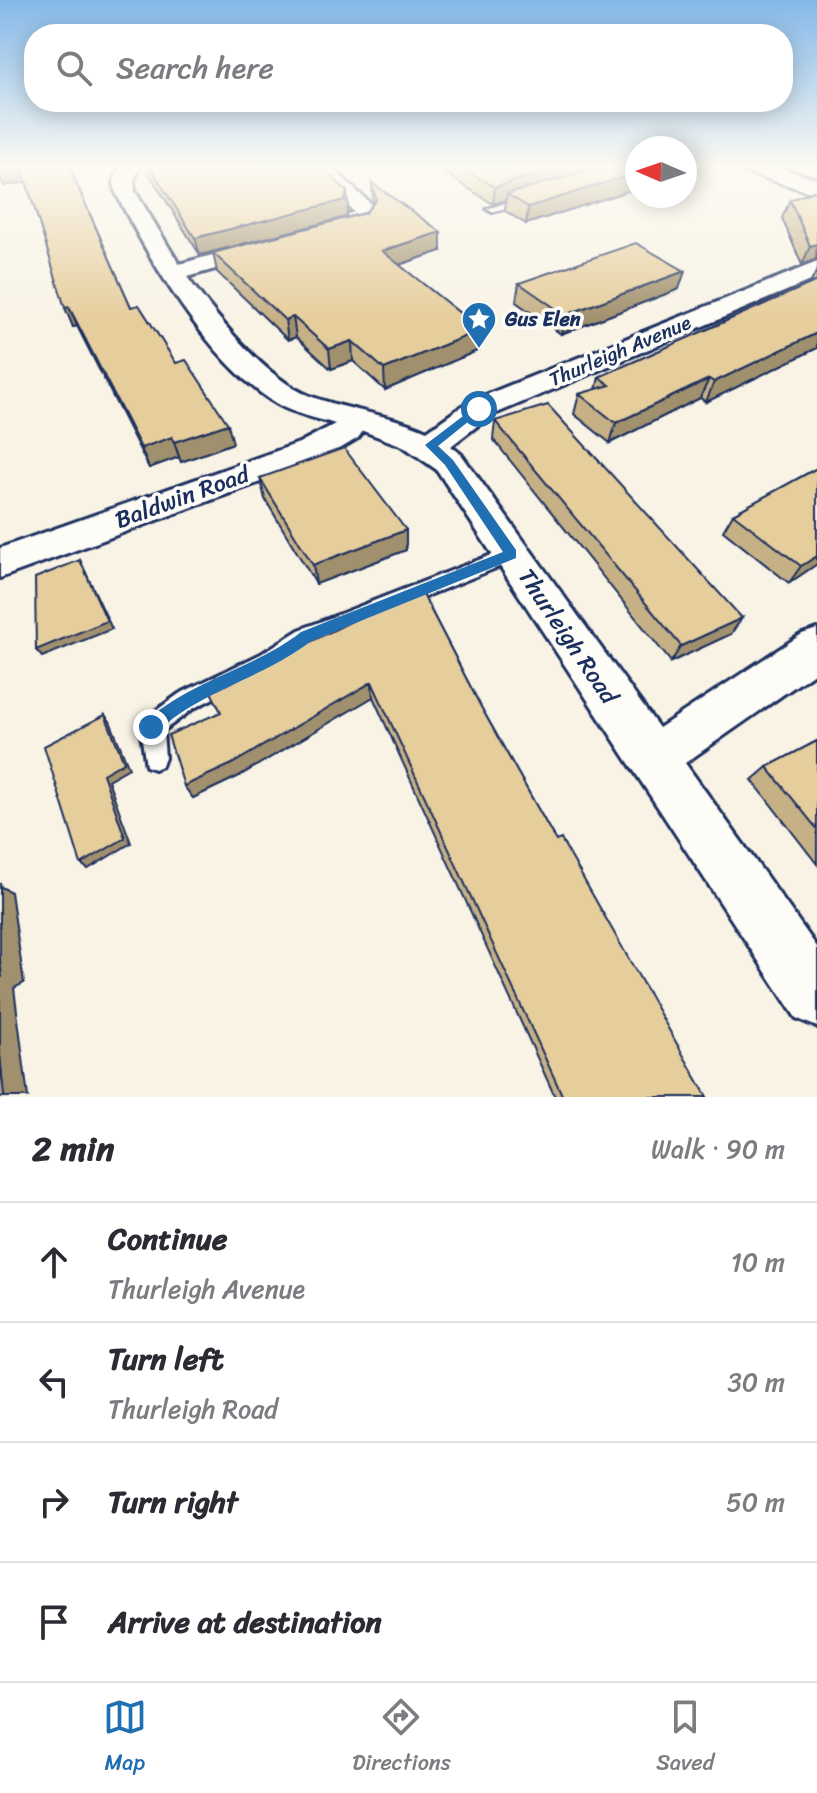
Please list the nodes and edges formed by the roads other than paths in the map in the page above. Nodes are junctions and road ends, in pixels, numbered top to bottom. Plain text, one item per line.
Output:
1 (140, 218) edge
2 (363, 218) edge
3 (817, 269) edge
4 (170, 274) junction
5 (355, 417) junction
6 (430, 445) junction
7 (512, 554) junction
8 (0, 563) edge
9 (817, 647) edge
10 (649, 755) junction
11 (154, 758) dead end
12 (817, 997) edge

1 - 4 street, Thurleigh Road
2 - 4 street
3 - 6 street, Thurleigh Avenue
4 - 5 street, Thurleigh Road
5 - 6 street, Thurleigh Road
5 - 8 street, Baldwin Road
6 - 7 street, Thurleigh Road
7 - 10 street, Thurleigh Road
7 - 11 lane
9 - 10 street
10 - 12 street, Thurleigh Road

